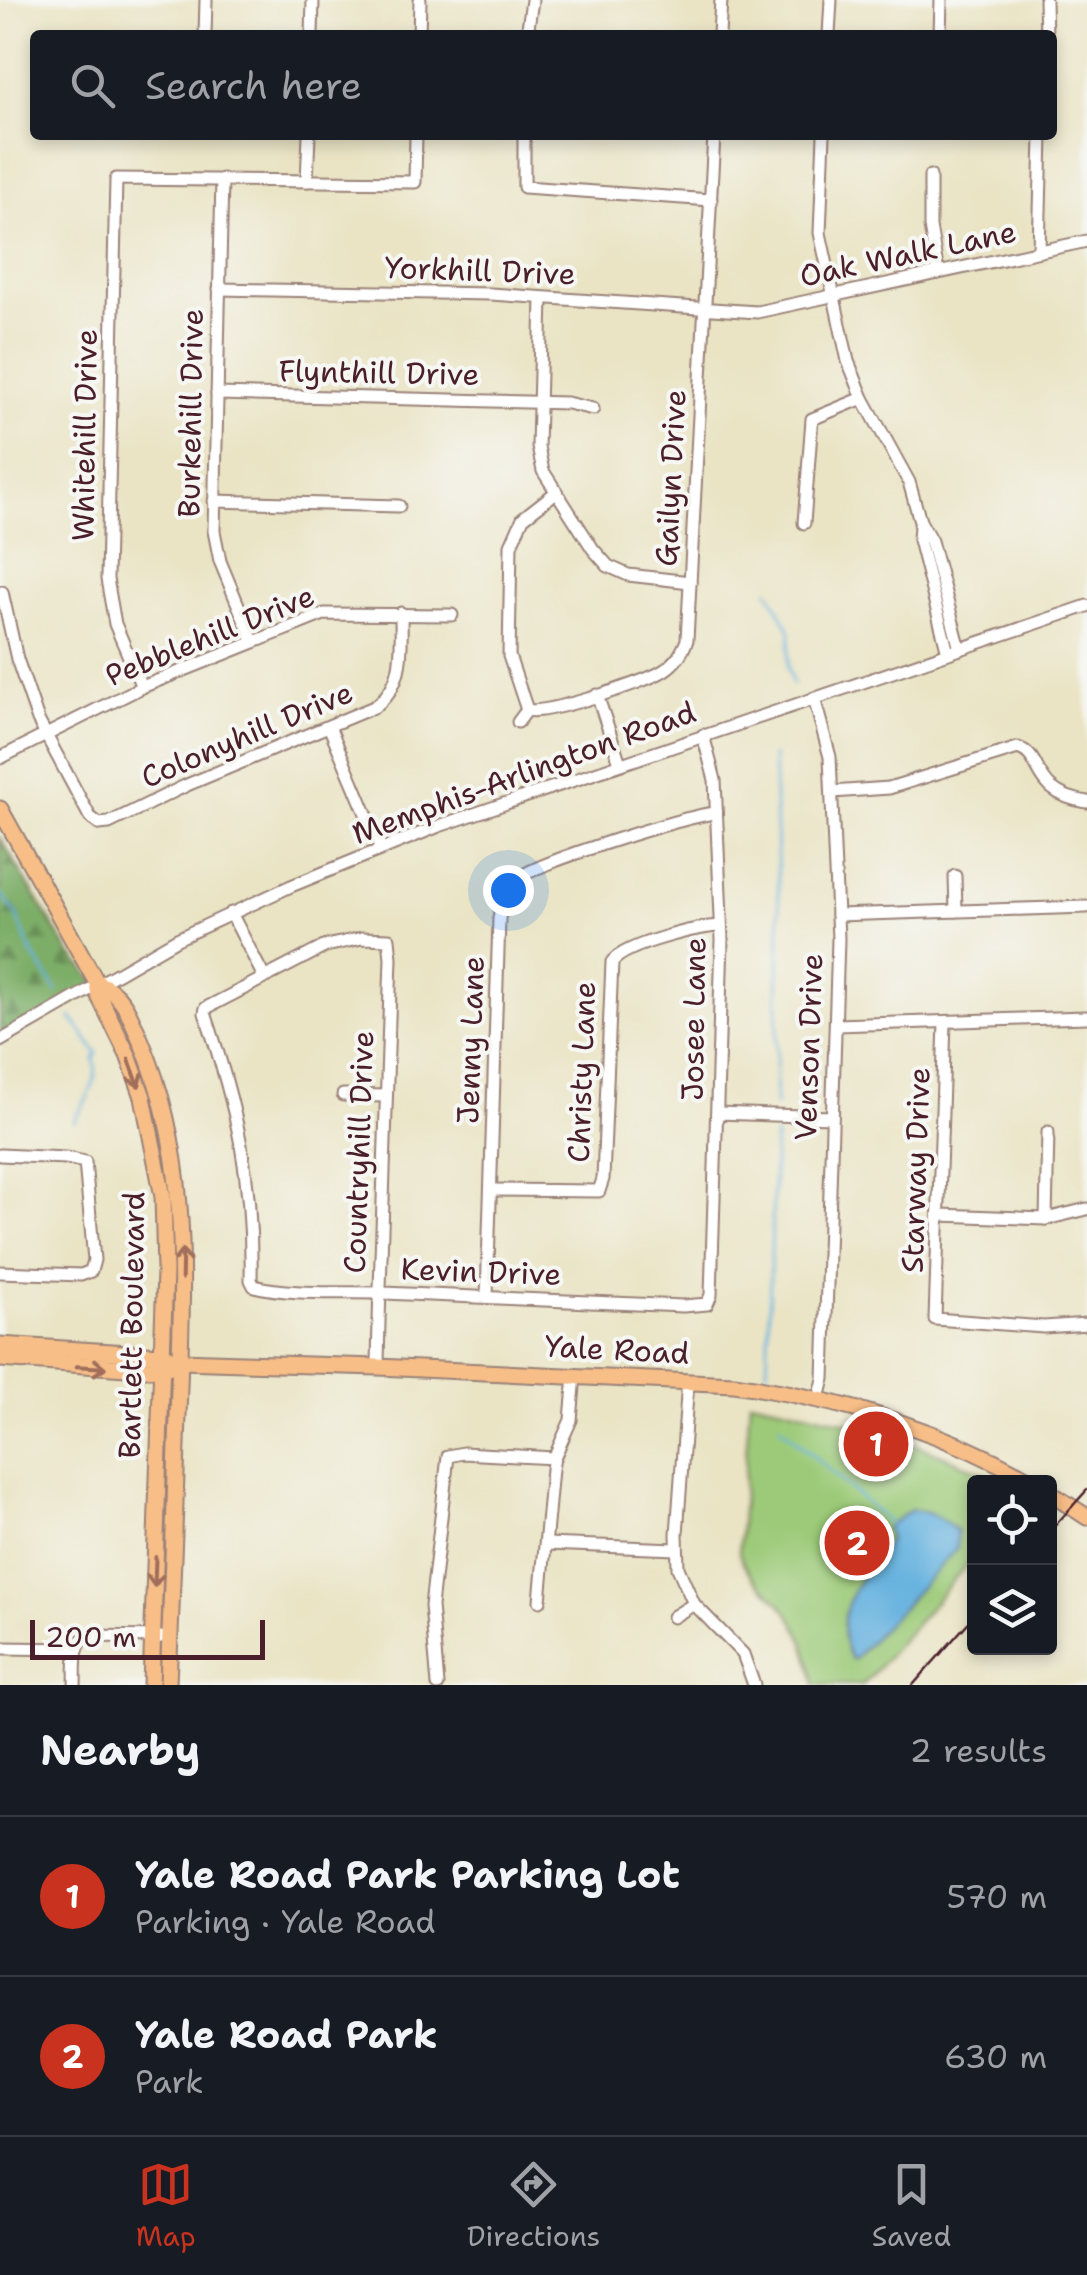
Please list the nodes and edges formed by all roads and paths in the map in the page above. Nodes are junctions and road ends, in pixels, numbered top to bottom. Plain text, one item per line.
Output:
1 (206, 0) edge
2 (313, 0) edge
3 (420, 0) edge
4 (532, 0) edge
5 (721, 0) edge
6 (831, 0) edge
7 (941, 0) edge
8 (1045, 0) edge
9 (205, 30) edge
10 (312, 30) edge
11 (419, 30) edge
12 (528, 30) edge
13 (719, 30) edge
14 (829, 30) edge
15 (940, 30) edge
16 (1046, 30) edge
17 (309, 140) edge
18 (416, 140) edge
19 (524, 140) edge
20 (714, 140) edge
21 (824, 140) edge
22 (1042, 140) edge
23 (930, 176) dead end
24 (222, 179) junction
25 (308, 181) junction
26 (711, 200) junction
27 (1087, 241) edge
28 (1038, 250) junction
29 (938, 273) junction
30 (219, 289) junction
31 (834, 296) junction
32 (542, 298) junction
33 (706, 307) junction
34 (739, 310) joint
35 (217, 394) junction
36 (863, 398) junction
37 (539, 402) junction
38 (592, 409) dead end
39 (555, 493) junction
40 (214, 501) junction
41 (399, 506) dead end
42 (804, 523) dead end
43 (690, 582) junction
44 (2, 592) edge
45 (1087, 606) edge
46 (402, 613) junction
47 (452, 614) dead end
48 (253, 641) junction
49 (954, 651) junction
50 (142, 687) junction
51 (597, 695) junction
52 (814, 698) junction
53 (528, 710) junction
54 (518, 722) dead end
55 (329, 726) junction
56 (703, 735) junction
57 (46, 736) junction
58 (0, 758) edge
59 (620, 763) junction
60 (832, 792) junction
61 (1087, 802) edge
62 (0, 809) edge
63 (716, 813) junction
64 (381, 849) junction
65 (955, 876) dead end
66 (1087, 907) edge
67 (956, 911) junction
68 (231, 913) junction
69 (837, 915) junction
70 (721, 926) junction
71 (264, 977) junction
72 (97, 983) junction
73 (1087, 1017) edge
74 (945, 1022) junction
75 (836, 1025) junction
76 (0, 1041) edge
77 (343, 1095) dead end
78 (386, 1096) junction
79 (717, 1113) junction
80 (832, 1117) junction
81 (1048, 1132) dead end
82 (0, 1155) edge
83 (176, 1159) junction
84 (158, 1162) junction
85 (491, 1190) junction
86 (1087, 1208) edge
87 (940, 1215) junction
88 (1046, 1219) junction
89 (0, 1272) edge
90 (380, 1293) junction
91 (487, 1298) junction
92 (707, 1304) joint
93 (1087, 1324) edge
94 (0, 1345) edge
95 (0, 1360) edge
96 (180, 1361) junction
97 (162, 1362) junction
98 (378, 1366) junction
99 (575, 1376) junction
100 (688, 1381) junction
101 (819, 1399) junction
102 (554, 1458) junction
103 (1018, 1475) edge
104 (1057, 1497) edge
105 (1087, 1516) edge
106 (156, 1517) junction
107 (175, 1518) junction
108 (546, 1544) junction
109 (676, 1550) junction
110 (540, 1601) dead end
111 (694, 1604) junction
112 (673, 1617) dead end
113 (153, 1636) junction
114 (170, 1637) junction
115 (79, 1644) junction
116 (0, 1648) edge
117 (75, 1685) edge
118 (151, 1685) edge
119 (168, 1685) edge
120 (438, 1685) edge
121 (754, 1685) edge

1 - 9 street
2 - 10 street
3 - 11 street
4 - 12 street
5 - 13 street
6 - 14 street
7 - 15 street
8 - 16 street
17 - 25 street
18 - 25 street
19 - 26 street
20 - 26 street, Gailyn Drive
21 - 31 street
22 - 28 street
23 - 29 street
24 - 25 street
24 - 30 street, Burkehill Drive
24 - 50 street, Whitehill Drive
26 - 33 street, Gailyn Drive
27 - 28 street, Oak Walk Lane
28 - 29 street, Oak Walk Lane
29 - 31 street, Oak Walk Lane
30 - 32 street, Yorkhill Drive
30 - 35 street, Burkehill Drive
31 - 34 street, Oak Walk Lane
31 - 36 street
32 - 33 street, Yorkhill Drive
32 - 37 street
33 - 34 street, Yorkhill Drive
33 - 43 street, Gailyn Drive
35 - 37 street, Flynthill Drive
35 - 40 street, Burkehill Drive
36 - 42 street
36 - 49 street
37 - 38 street, Flynthill Drive
37 - 39 street
39 - 43 street
39 - 53 street
40 - 41 street
40 - 48 street, Burkehill Drive
43 - 51 street, Gailyn Drive
44 - 57 street
45 - 49 street, Memphis-Arlington Road
46 - 47 street, Pebblehill Drive
46 - 48 street, Pebblehill Drive
46 - 55 street, Colonyhill Drive
48 - 50 street, Pebblehill Drive
49 - 52 street, Memphis-Arlington Road
50 - 57 street, Pebblehill Drive
51 - 53 street, Gailyn Drive
51 - 59 street
52 - 56 street, Memphis-Arlington Road
52 - 60 street, Venson Drive
53 - 54 street
55 - 57 street, Colonyhill Drive
55 - 64 street
56 - 59 street, Memphis-Arlington Road
56 - 63 street, Josee Lane
57 - 58 street, Pebblehill Drive
59 - 64 street, Memphis-Arlington Road
60 - 61 street
60 - 69 street, Venson Drive
62 - 72 main road
63 - 70 street, Josee Lane
63 - 85 street, Jenny Lane
64 - 68 street, Memphis-Arlington Road
65 - 67 street
66 - 67 street
67 - 69 street
68 - 71 street
68 - 72 street, Memphis-Arlington Road
69 - 75 street, Venson Drive
70 - 79 street, Josee Lane
70 - 85 street, Christy Lane
71 - 78 street, Countryhill Drive
71 - 90 street, Kevin Drive
72 - 76 street, Memphis-Arlington Road
72 - 83 main road, Bartlett Boulevard
72 -> 84 main road, Bartlett Boulevard
73 - 74 street
74 - 75 street
74 - 87 street, Starway Drive
75 - 80 street, Venson Drive
77 - 78 street
78 - 90 street, Countryhill Drive
79 - 80 street
79 - 92 street, Josee Lane
80 - 101 street, Venson Drive
81 - 88 street
82 - 89 street
83 - 84 main road
96 -> 83 main road, Bartlett Boulevard
84 - 97 main road, Bartlett Boulevard
85 - 91 street, Jenny Lane
86 - 88 street
87 - 88 street
87 - 93 street, Starway Drive
90 - 91 street, Kevin Drive
90 - 98 street, Countryhill Drive
91 - 92 street, Kevin Drive
94 - 97 main road, Yale Road
95 -> 97 main road
96 - 97 main road, Yale Road
96 - 98 main road, Yale Road
96 - 107 main road, Bartlett Boulevard
97 - 106 main road, Bartlett Boulevard
98 - 99 main road, Yale Road
99 - 100 main road, Yale Road
99 - 102 street
100 - 101 main road, Yale Road
100 - 109 street
101 - 103 main road, Yale Road
102 - 108 street
102 - 120 street
104 - 105 main road
106 - 107 main road
106 -> 113 main road, Bartlett Boulevard
107 - 114 main road, Bartlett Boulevard
108 - 109 street
108 - 110 street
109 - 111 street
111 - 112 street
111 - 121 street
113 - 114 street
113 - 115 street
113 - 118 main road, Bartlett Boulevard
114 - 119 main road, Bartlett Boulevard
115 - 116 street
115 - 117 street

